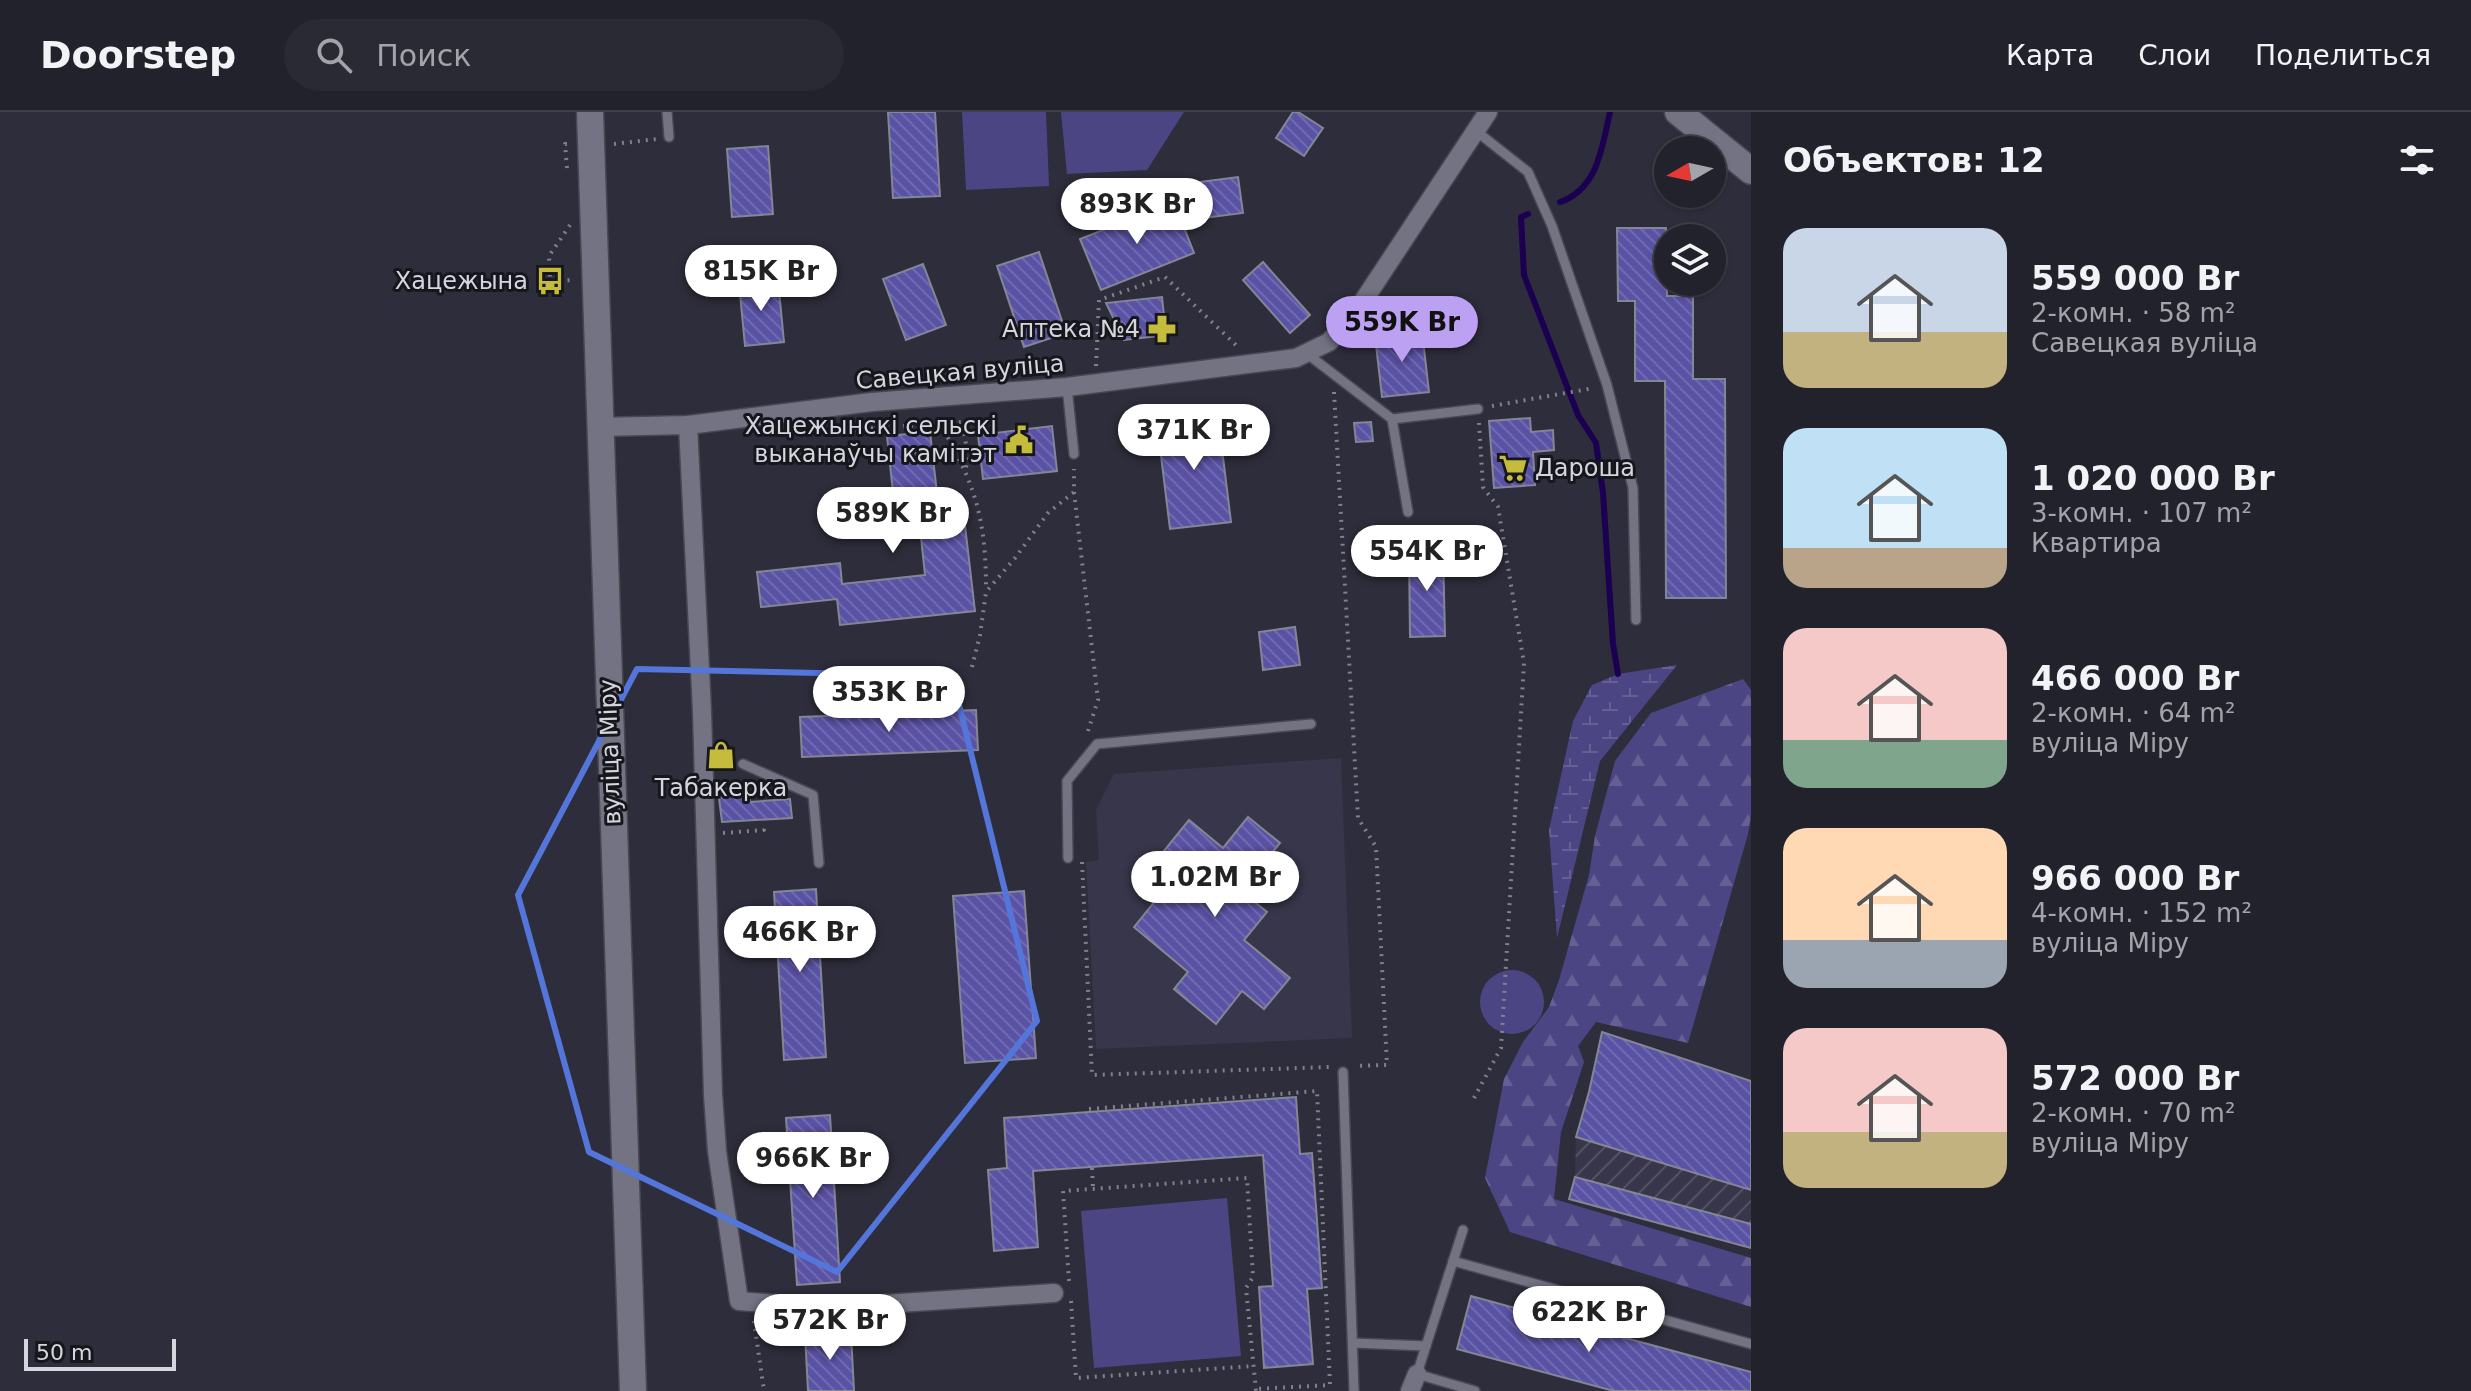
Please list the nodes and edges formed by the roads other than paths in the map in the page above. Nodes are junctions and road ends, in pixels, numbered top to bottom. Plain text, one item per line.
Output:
1 (590, 112) edge
2 (667, 112) edge
3 (1488, 112) edge
4 (1679, 112) edge
5 (1476, 131) junction
6 (669, 137) dead end
7 (1751, 171) edge
8 (1306, 353) junction
9 (1067, 387) junction
10 (1478, 409) road end
11 (1392, 419) junction
12 (688, 425) junction
13 (599, 427) junction
14 (1074, 454) road end
15 (1408, 512) dead end
16 (1636, 620) dead end
17 (1311, 724) dead end
18 (743, 764) dead end
19 (1068, 858) dead end
20 (819, 863) dead end
21 (1343, 1072) dead end
22 (1463, 1230) dead end
23 (1453, 1261) junction
24 (1065, 1293) road end
25 (1353, 1343) junction
26 (1751, 1344) edge
27 (1426, 1346) junction
28 (1414, 1382) edge
29 (633, 1391) edge
30 (1354, 1391) edge
31 (1475, 1391) edge

1 - 13 main road, вуліца Міру
2 - 6 lane
3 - 5 street, Савецкая вуліца
4 - 7 main road
5 - 8 street, Савецкая вуліца
5 - 16 lane
8 - 9 street, Савецкая вуліца
8 - 11 lane
9 - 12 street, Савецкая вуліца
9 - 14 lane
10 - 11 lane
11 - 15 lane
12 - 13 street, Савецкая вуліца
12 - 24 street
13 - 29 main road, вуліца Міру
17 - 19 lane
18 - 20 lane
21 - 25 lane
22 - 23 lane
23 - 26 lane
23 - 27 lane
25 - 27 lane
25 - 30 lane
27 - 28 lane
28 - 31 lane

